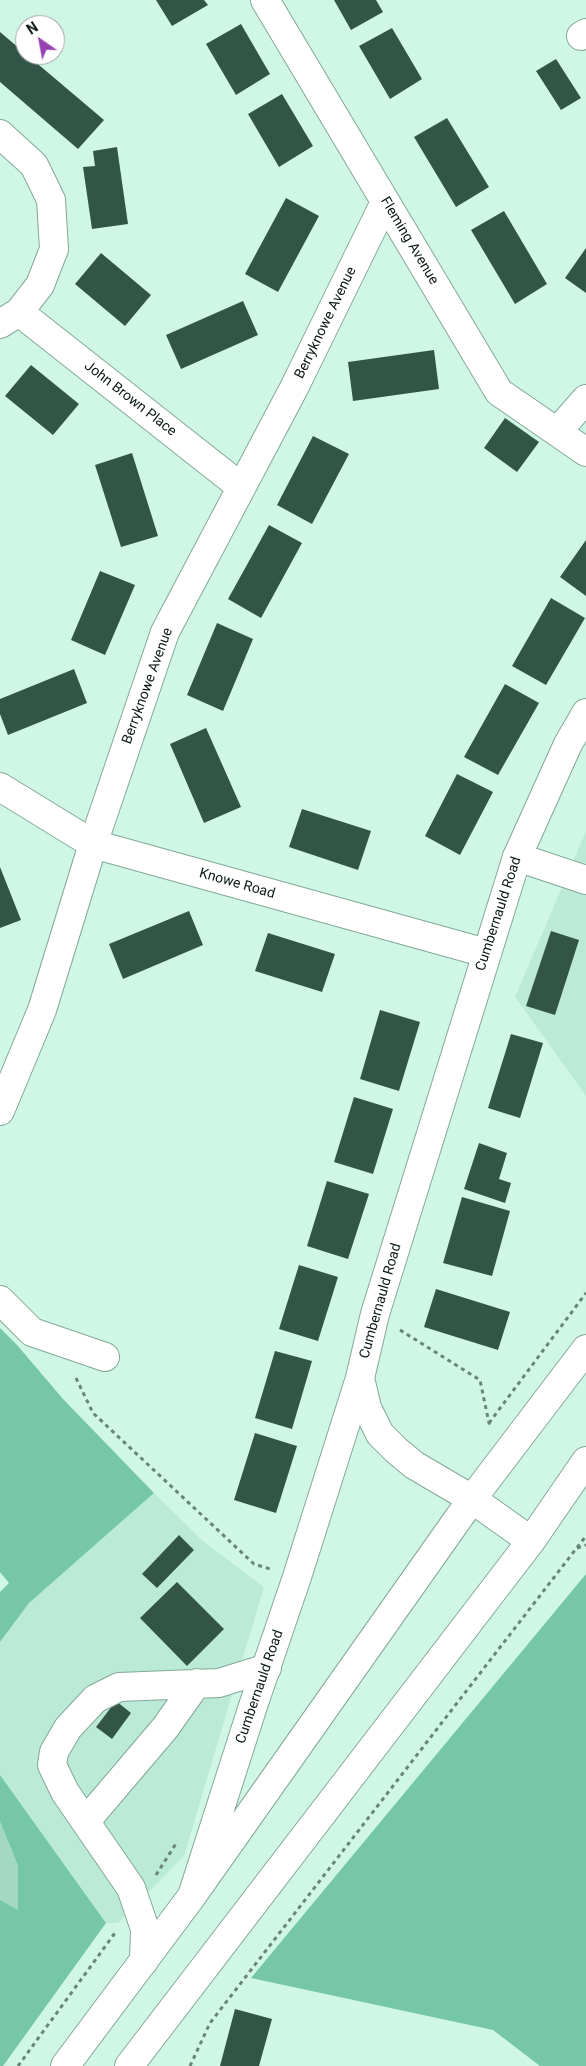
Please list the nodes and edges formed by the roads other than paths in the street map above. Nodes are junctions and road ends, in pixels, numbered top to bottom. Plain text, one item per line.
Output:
1 (265, 0) edge
2 (0, 134) edge
3 (385, 202) junction
4 (10, 318) edge
5 (586, 399) edge
6 (557, 432) junction
7 (586, 452) edge
8 (241, 487) junction
9 (586, 713) edge
10 (0, 787) edge
11 (93, 844) junction
12 (517, 857) junction
13 (586, 880) edge
14 (486, 953) junction
15 (0, 1111) edge
16 (0, 1300) edge
17 (586, 1349) edge
18 (105, 1357) dead end
19 (360, 1378) junction
20 (586, 1461) edge
21 (472, 1499) junction
22 (531, 1541) junction
23 (267, 1668) junction
24 (197, 1683) junction
25 (86, 1821) junction
26 (192, 1896) junction
27 (144, 1961) junction
28 (64, 2066) edge
29 (129, 2066) edge

1 - 3 main road, Fleming Avenue
2 - 4 main road, John Brown Place
3 - 6 main road, Fleming Avenue
3 - 8 main road, Berryknowe Avenue
4 - 8 main road, John Brown Place
5 - 6 main road
6 - 7 main road, Fleming Avenue
8 - 11 main road, Berryknowe Avenue
9 - 12 main road, Cumbernauld Road
10 - 11 main road, Knowe Road
11 - 14 main road, Knowe Road
11 - 15 main road, Berryknowe Avenue
12 - 13 main road
12 - 14 main road, Cumbernauld Road
14 - 19 main road, Cumbernauld Road
16 - 18 main road
17 - 21 main road
19 - 21 main road
19 - 23 main road, Cumbernauld Road
20 - 22 main road
21 - 22 main road
21 - 26 main road
22 - 29 main road
23 - 24 main road
23 - 26 main road, Cumbernauld Road
24 - 25 main road
24 - 25 main road
25 - 27 main road
26 - 27 main road
27 - 28 main road

